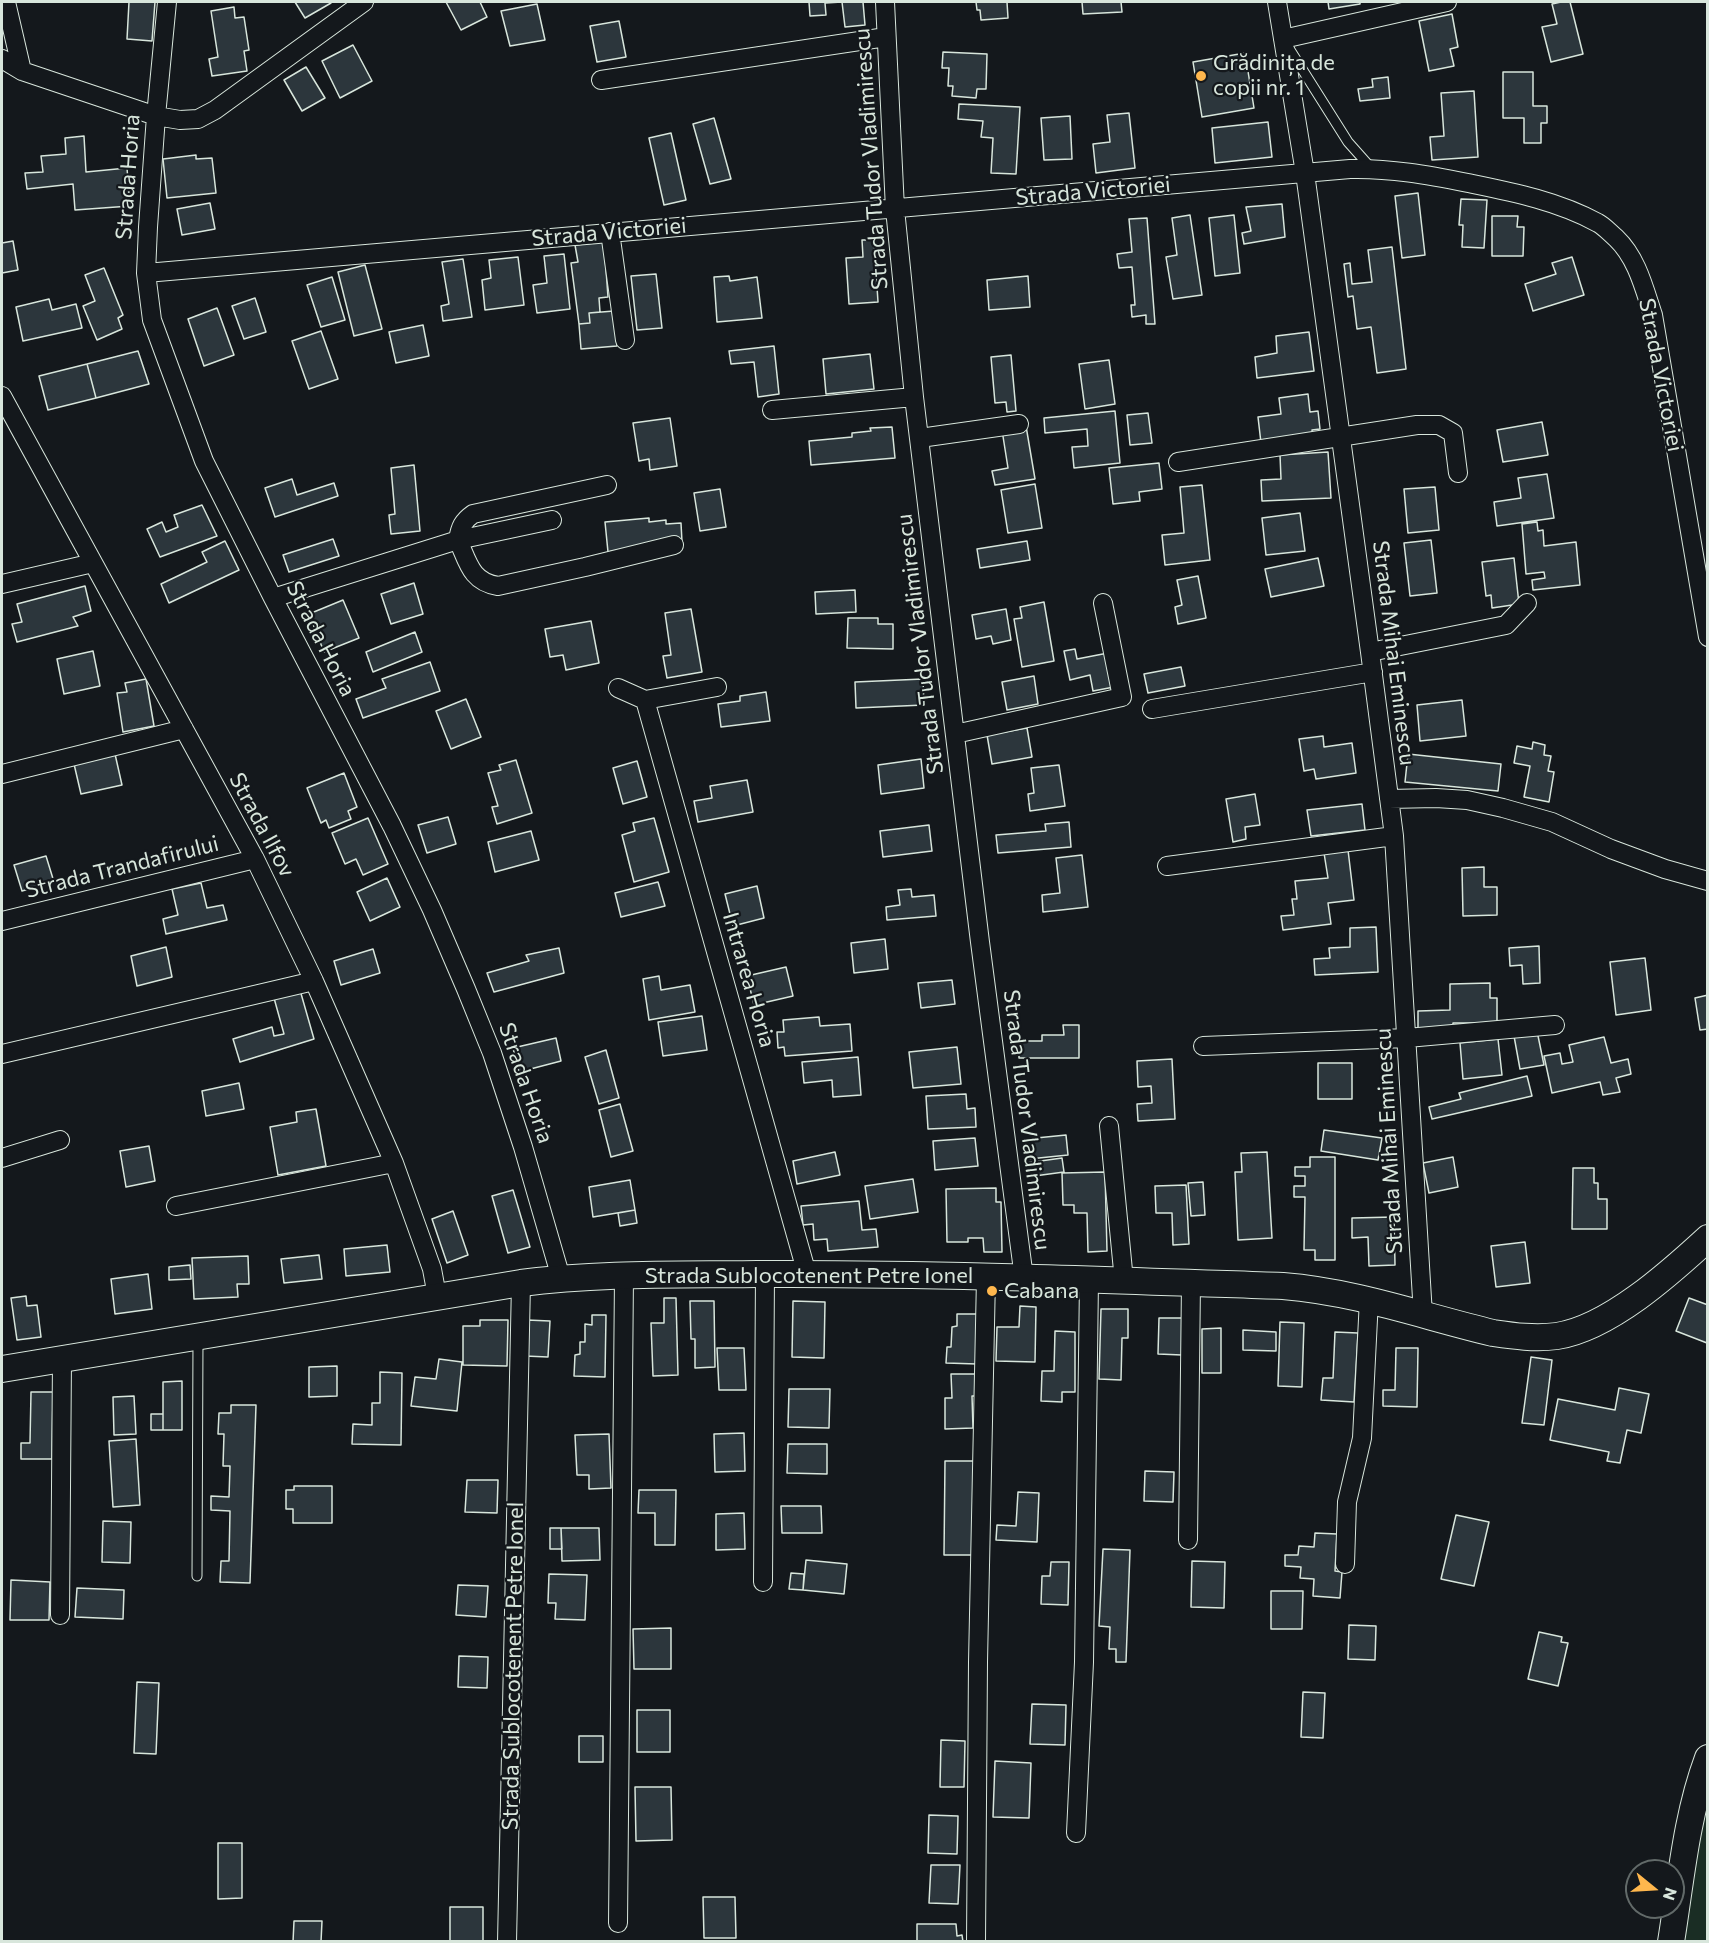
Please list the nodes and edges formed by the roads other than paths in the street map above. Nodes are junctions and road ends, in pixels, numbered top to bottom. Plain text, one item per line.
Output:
1 (6, 2) edge
2 (167, 2) edge
3 (364, 2) edge
4 (885, 2) edge
5 (1277, 2) edge
6 (1447, 2) edge
7 (886, 37) junction
8 (1283, 39) junction
9 (2, 59) edge
10 (22, 71) junction
11 (601, 80) dead end
12 (156, 116) junction
13 (1372, 169) junction
14 (1305, 173) junction
15 (895, 208) junction
16 (610, 232) junction
17 (146, 273) junction
18 (625, 340) dead end
19 (2, 396) edge
20 (914, 397) junction
21 (772, 410) dead end
22 (1019, 424) dead end
23 (920, 438) junction
24 (1341, 438) junction
25 (1178, 462) dead end
26 (1458, 473) dead end
27 (607, 485) dead end
28 (552, 520) dead end
29 (458, 540) junction
30 (674, 545) dead end
31 (93, 563) junction
32 (2, 585) edge
33 (273, 598) junction
34 (1103, 603) dead end
35 (1527, 603) dead end
36 (1707, 637) edge
37 (1370, 652) junction
38 (1373, 672) junction
39 (717, 687) dead end
40 (618, 688) dead end
41 (645, 700) junction
42 (1152, 709) dead end
43 (184, 729) junction
44 (956, 734) junction
45 (2, 774) edge
46 (1389, 799) junction
47 (1394, 836) junction
48 (255, 859) junction
49 (1167, 866) dead end
50 (1707, 881) edge
51 (2, 921) edge
52 (314, 981) junction
53 (1555, 1025) dead end
54 (1407, 1038) junction
55 (1203, 1046) dead end
56 (2, 1054) edge
57 (1109, 1126) dead end
58 (60, 1140) dead end
59 (2, 1158) edge
60 (394, 1163) junction
61 (176, 1206) dead end
62 (1707, 1238) edge
63 (765, 1274) junction
64 (807, 1274) junction
65 (624, 1276) junction
66 (986, 1277) junction
67 (561, 1278) junction
68 (1024, 1278) junction
69 (1089, 1280) junction
70 (1124, 1281) junction
71 (1191, 1282) junction
72 (521, 1283) junction
73 (438, 1296) junction
74 (1369, 1299) junction
75 (1423, 1315) junction
76 (198, 1337) junction
77 (62, 1359) junction
78 (2, 1369) edge
79 (1188, 1540) dead end
80 (1345, 1564) dead end
81 (197, 1576) dead end
82 (763, 1582) dead end
83 (60, 1615) dead end
84 (1707, 1758) edge
85 (1076, 1833) dead end
86 (618, 1923) dead end
87 (507, 1941) edge
88 (976, 1941) edge
89 (1671, 1941) edge

1 - 10 street
2 - 12 street, Strada Horia
3 - 12 street
4 - 7 street, Strada Tudor Vladimirescu
5 - 8 street, Strada Mihai Eminescu
6 - 8 street
7 - 11 street
7 - 15 street, Strada Tudor Vladimirescu
8 - 13 lane
8 - 14 street, Strada Mihai Eminescu
9 - 10 street
10 - 12 street
12 - 17 street, Strada Horia
13 - 14 street, Strada Victoriei
13 - 36 street, Strada Victoriei
14 - 15 street, Strada Victoriei
14 - 24 street, Strada Mihai Eminescu
15 - 16 street, Strada Victoriei
15 - 20 street, Strada Tudor Vladimirescu
16 - 17 street, Strada Victoriei
16 - 18 street
17 - 33 street, Strada Horia
19 - 31 street, Strada Ilfov
20 - 21 street
20 - 23 street, Strada Tudor Vladimirescu
22 - 23 street
23 - 44 street, Strada Tudor Vladimirescu
24 - 25 street
24 - 26 street
24 - 37 street, Strada Mihai Eminescu
27 - 29 street
28 - 29 street
29 - 30 street
29 - 33 street
31 - 32 street
31 - 43 street, Strada Ilfov
33 - 67 street, Strada Horia
34 - 44 street
35 - 37 street
37 - 38 street, Strada Mihai Eminescu
38 - 42 street
38 - 46 street, Strada Mihai Eminescu
39 - 41 street
40 - 41 street
41 - 64 street, Intrarea Horia
43 - 45 street
43 - 48 street, Strada Ilfov
44 - 68 street, Strada Tudor Vladimirescu
46 - 47 street, Strada Mihai Eminescu
46 - 50 street
47 - 49 street
47 - 54 street, Strada Mihai Eminescu
48 - 51 street, Strada Trandafirului
48 - 52 street, Strada Ilfov
52 - 56 street
52 - 60 street, Strada Ilfov
53 - 54 street
54 - 55 street
54 - 75 street, Strada Mihai Eminescu
57 - 70 street
58 - 59 street
60 - 61 street
60 - 73 street, Strada Ilfov
62 - 75 main road, Strada Sublocotenent Petre Ionel
63 - 64 main road, Strada Sublocotenent Petre Ionel
63 - 65 main road, Strada Sublocotenent Petre Ionel
63 - 82 street
64 - 66 main road, Strada Sublocotenent Petre Ionel
65 - 67 main road, Strada Sublocotenent Petre Ionel
65 - 86 street
66 - 68 main road, Strada Sublocotenent Petre Ionel
66 - 88 street
67 - 72 main road, Strada Sublocotenent Petre Ionel
68 - 69 main road, Strada Sublocotenent Petre Ionel
69 - 70 main road, Strada Sublocotenent Petre Ionel
69 - 85 street
70 - 71 main road, Strada Sublocotenent Petre Ionel
71 - 74 main road, Strada Sublocotenent Petre Ionel
71 - 79 street
72 - 73 main road, Strada Sublocotenent Petre Ionel
72 - 87 street, Strada Sublocotenent Petre Ionel
73 - 76 main road, Strada Sublocotenent Petre Ionel
74 - 75 main road, Strada Sublocotenent Petre Ionel
74 - 80 street
76 - 77 main road, Strada Sublocotenent Petre Ionel
76 - 81 lane
77 - 78 main road, Strada Sublocotenent Petre Ionel
77 - 83 street
84 - 89 main road

